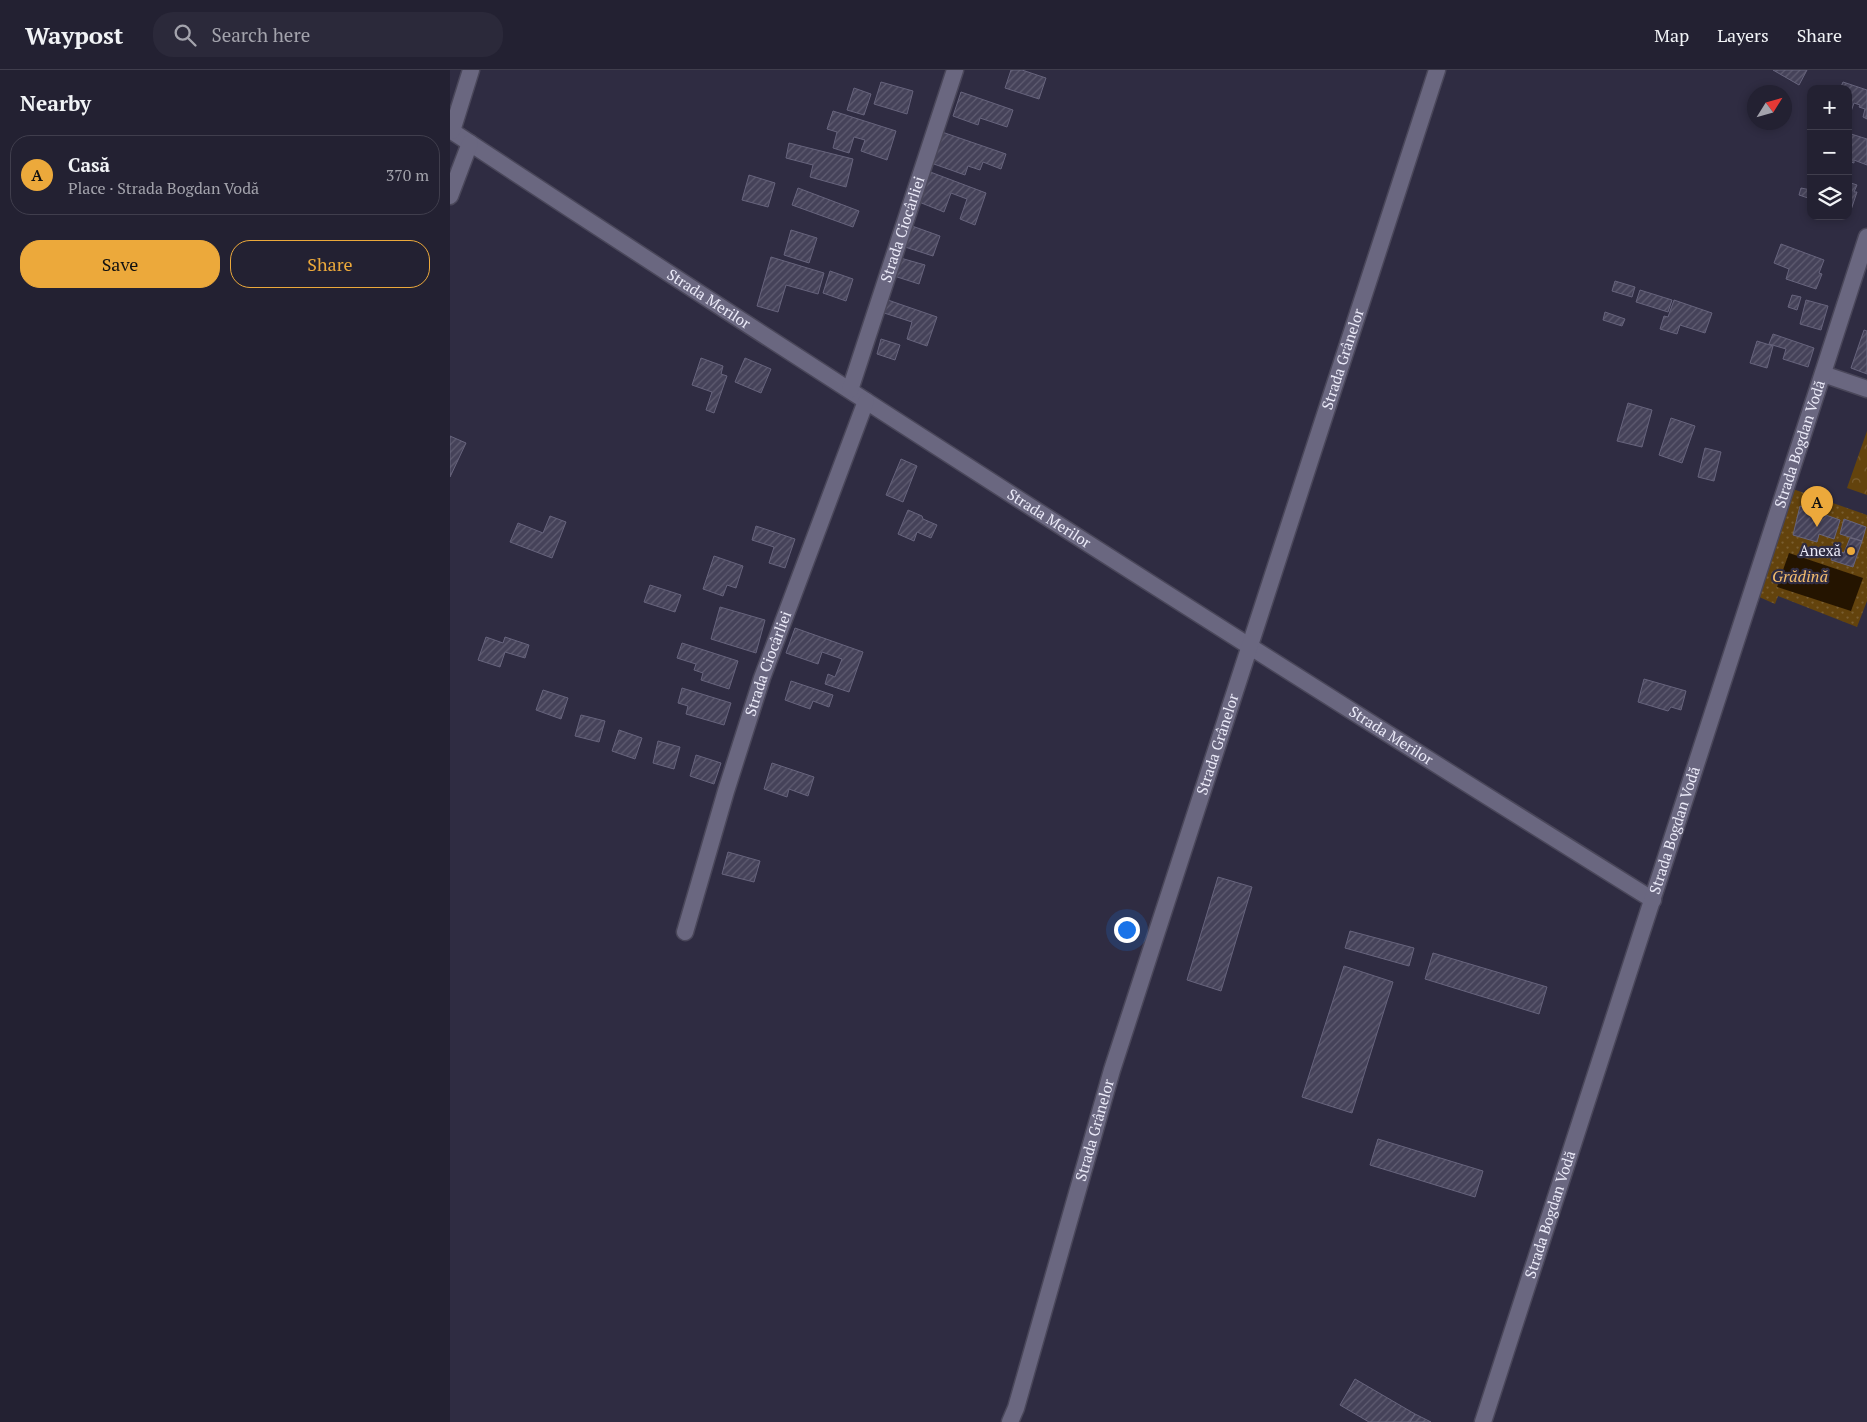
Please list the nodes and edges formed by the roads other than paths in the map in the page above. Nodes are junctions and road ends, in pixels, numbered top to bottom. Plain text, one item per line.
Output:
1 (471, 70) edge
2 (955, 70) edge
3 (1437, 70) edge
4 (451, 130) edge
5 (470, 143) junction
6 (450, 196) edge
7 (1867, 237) edge
8 (1823, 374) junction
9 (1867, 389) edge
10 (850, 390) junction
11 (866, 401) junction
12 (1251, 647) junction
13 (1653, 900) junction
14 (685, 932) dead end
15 (1010, 1422) edge
16 (1483, 1422) edge

1 - 4 street
2 - 10 street, Strada Ciocârliei
3 - 12 street, Strada Grânelor
4 - 5 street, Strada Merilor
5 - 6 street
5 - 10 street, Strada Merilor
7 - 8 street, Strada Bogdan Vodă
8 - 9 street
8 - 13 street, Strada Bogdan Vodă
10 - 11 street, Strada Merilor
11 - 12 street, Strada Merilor
11 - 14 street, Strada Ciocârliei
12 - 13 street, Strada Merilor
12 - 15 street, Strada Grânelor
13 - 16 street, Strada Bogdan Vodă

